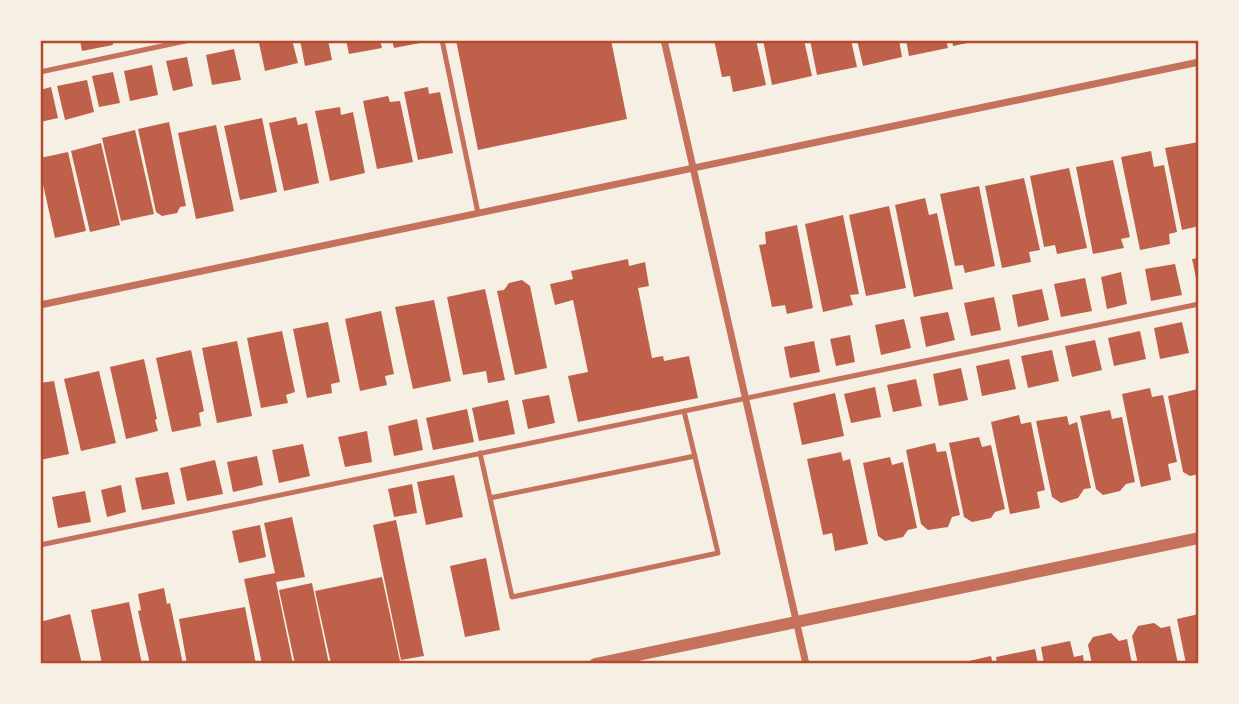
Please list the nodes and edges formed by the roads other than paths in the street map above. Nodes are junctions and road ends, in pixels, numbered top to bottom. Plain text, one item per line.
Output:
1 (190, 40) edge
2 (442, 40) edge
3 (664, 40) edge
4 (1199, 62) edge
5 (40, 72) edge
6 (693, 168) junction
7 (478, 213) junction
8 (1199, 304) edge
9 (40, 305) edge
10 (746, 398) junction
11 (684, 411) junction
12 (480, 453) junction
13 (695, 456) junction
14 (490, 498) junction
15 (1199, 538) edge
16 (40, 545) edge
17 (796, 621) junction
18 (595, 664) edge
19 (806, 664) edge

1 - 5 lane
2 - 7 lane
3 - 6 street
4 - 6 street
6 - 7 street
6 - 10 street
7 - 9 street
8 - 10 lane
10 - 11 lane
10 - 17 street
11 - 12 lane
11 - 13 lane
12 - 14 lane
12 - 16 lane
13 - 14 lane
13 - 14 lane
15 - 17 street
17 - 18 street
17 - 19 street

